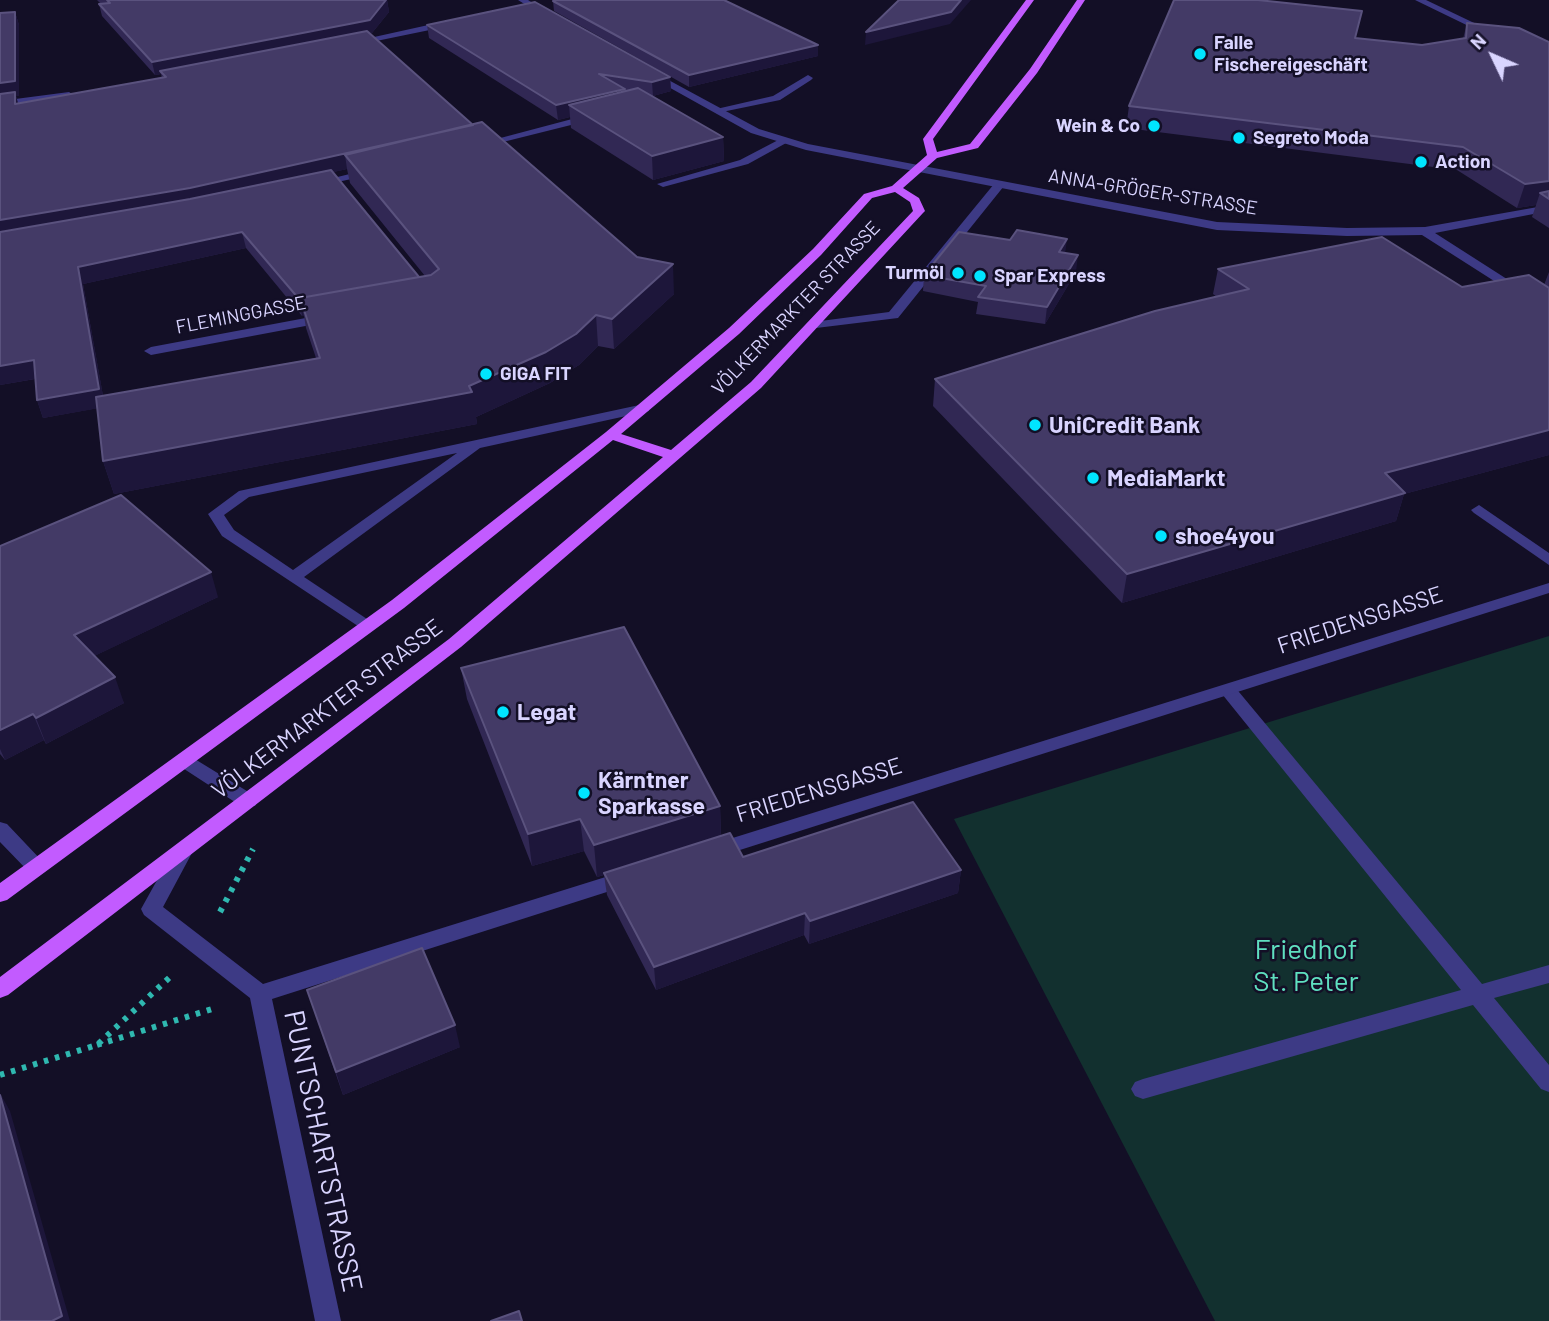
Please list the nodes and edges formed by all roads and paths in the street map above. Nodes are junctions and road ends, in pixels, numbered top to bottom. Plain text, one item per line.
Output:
1 (1030, 0) edge
2 (1081, 0) edge
3 (1419, 0) edge
4 (521, 4) edge
5 (557, 19) edge
6 (464, 20) edge
7 (1499, 37) edge
8 (341, 45) edge
9 (639, 67) edge
10 (808, 78) dead end
11 (79, 94) edge
12 (686, 94) junction
13 (673, 97) dead end
14 (0, 104) edge
15 (717, 110) junction
16 (606, 114) edge
17 (784, 140) junction
18 (472, 147) edge
19 (933, 156) junction
20 (379, 170) edge
21 (919, 170) junction
22 (663, 184) edge
23 (998, 186) junction
24 (299, 188) edge
25 (896, 188) junction
26 (1549, 208) edge
27 (1425, 231) junction
28 (1549, 312) edge
29 (341, 316) edge
30 (813, 326) junction
31 (151, 351) dead end
32 (644, 408) junction
33 (611, 435) junction
34 (480, 443) junction
35 (675, 456) junction
36 (1479, 510) dead end
37 (1549, 560) edge
38 (294, 577) junction
39 (1549, 588) edge
40 (367, 627) junction
41 (1228, 690) junction
42 (185, 760) junction
43 (248, 801) junction
44 (0, 829) edge
45 (183, 851) junction
46 (698, 856) edge
47 (36, 867) junction
48 (645, 873) edge
49 (0, 894) edge
50 (1549, 974) edge
51 (0, 989) edge
52 (260, 994) junction
53 (1476, 994) junction
54 (97, 1045) dead end
55 (1549, 1082) edge
56 (1143, 1088) dead end
57 (328, 1321) edge

1 - 19 main road
2 - 19 main road
3 - 7 street
4 - 5 street
6 - 8 street
9 - 12 street, ANNA-GRÖGER-STRASSE
10 - 15 street
11 - 14 street
12 - 13 street
12 - 15 street, ANNA-GRÖGER-STRASSE
15 - 17 street, ANNA-GRÖGER-STRASSE
16 - 18 street
17 - 21 street, ANNA-GRÖGER-STRASSE
17 - 22 street
19 - 21 main road, VÖLKERMARKTER STRASSE
20 - 24 street
21 - 23 street, ANNA-GRÖGER-STRASSE
21 - 25 main road, VÖLKERMARKTER STRASSE
23 - 27 street, ANNA-GRÖGER-STRASSE
23 - 30 street
25 - 30 main road, VÖLKERMARKTER STRASSE
25 - 32 main road, VÖLKERMARKTER STRASSE
26 - 27 street, ANNA-GRÖGER-STRASSE
27 - 28 street
29 - 31 street, FLEMINGGASSE
30 - 35 main road, VÖLKERMARKTER STRASSE
32 - 33 main road, VÖLKERMARKTER STRASSE
32 - 34 street
33 - 35 main road
33 - 40 main road, VÖLKERMARKTER STRASSE
34 - 38 street
34 - 38 street
35 - 43 main road, VÖLKERMARKTER STRASSE
36 - 37 street
38 - 40 street
39 - 41 street, FRIEDENSGASSE
40 - 42 main road, VÖLKERMARKTER STRASSE
41 - 46 street, FRIEDENSGASSE
41 - 53 street
42 - 43 street
42 - 47 main road, VÖLKERMARKTER STRASSE
43 - 45 main road, VÖLKERMARKTER STRASSE
44 - 47 street
45 - 51 main road, VÖLKERMARKTER STRASSE
45 - 52 street
47 - 49 main road, VÖLKERMARKTER STRASSE
48 - 52 street
50 - 53 street
52 - 54 path
52 - 57 street, PUNTSCHARTSTRASSE
53 - 55 street
53 - 56 street

